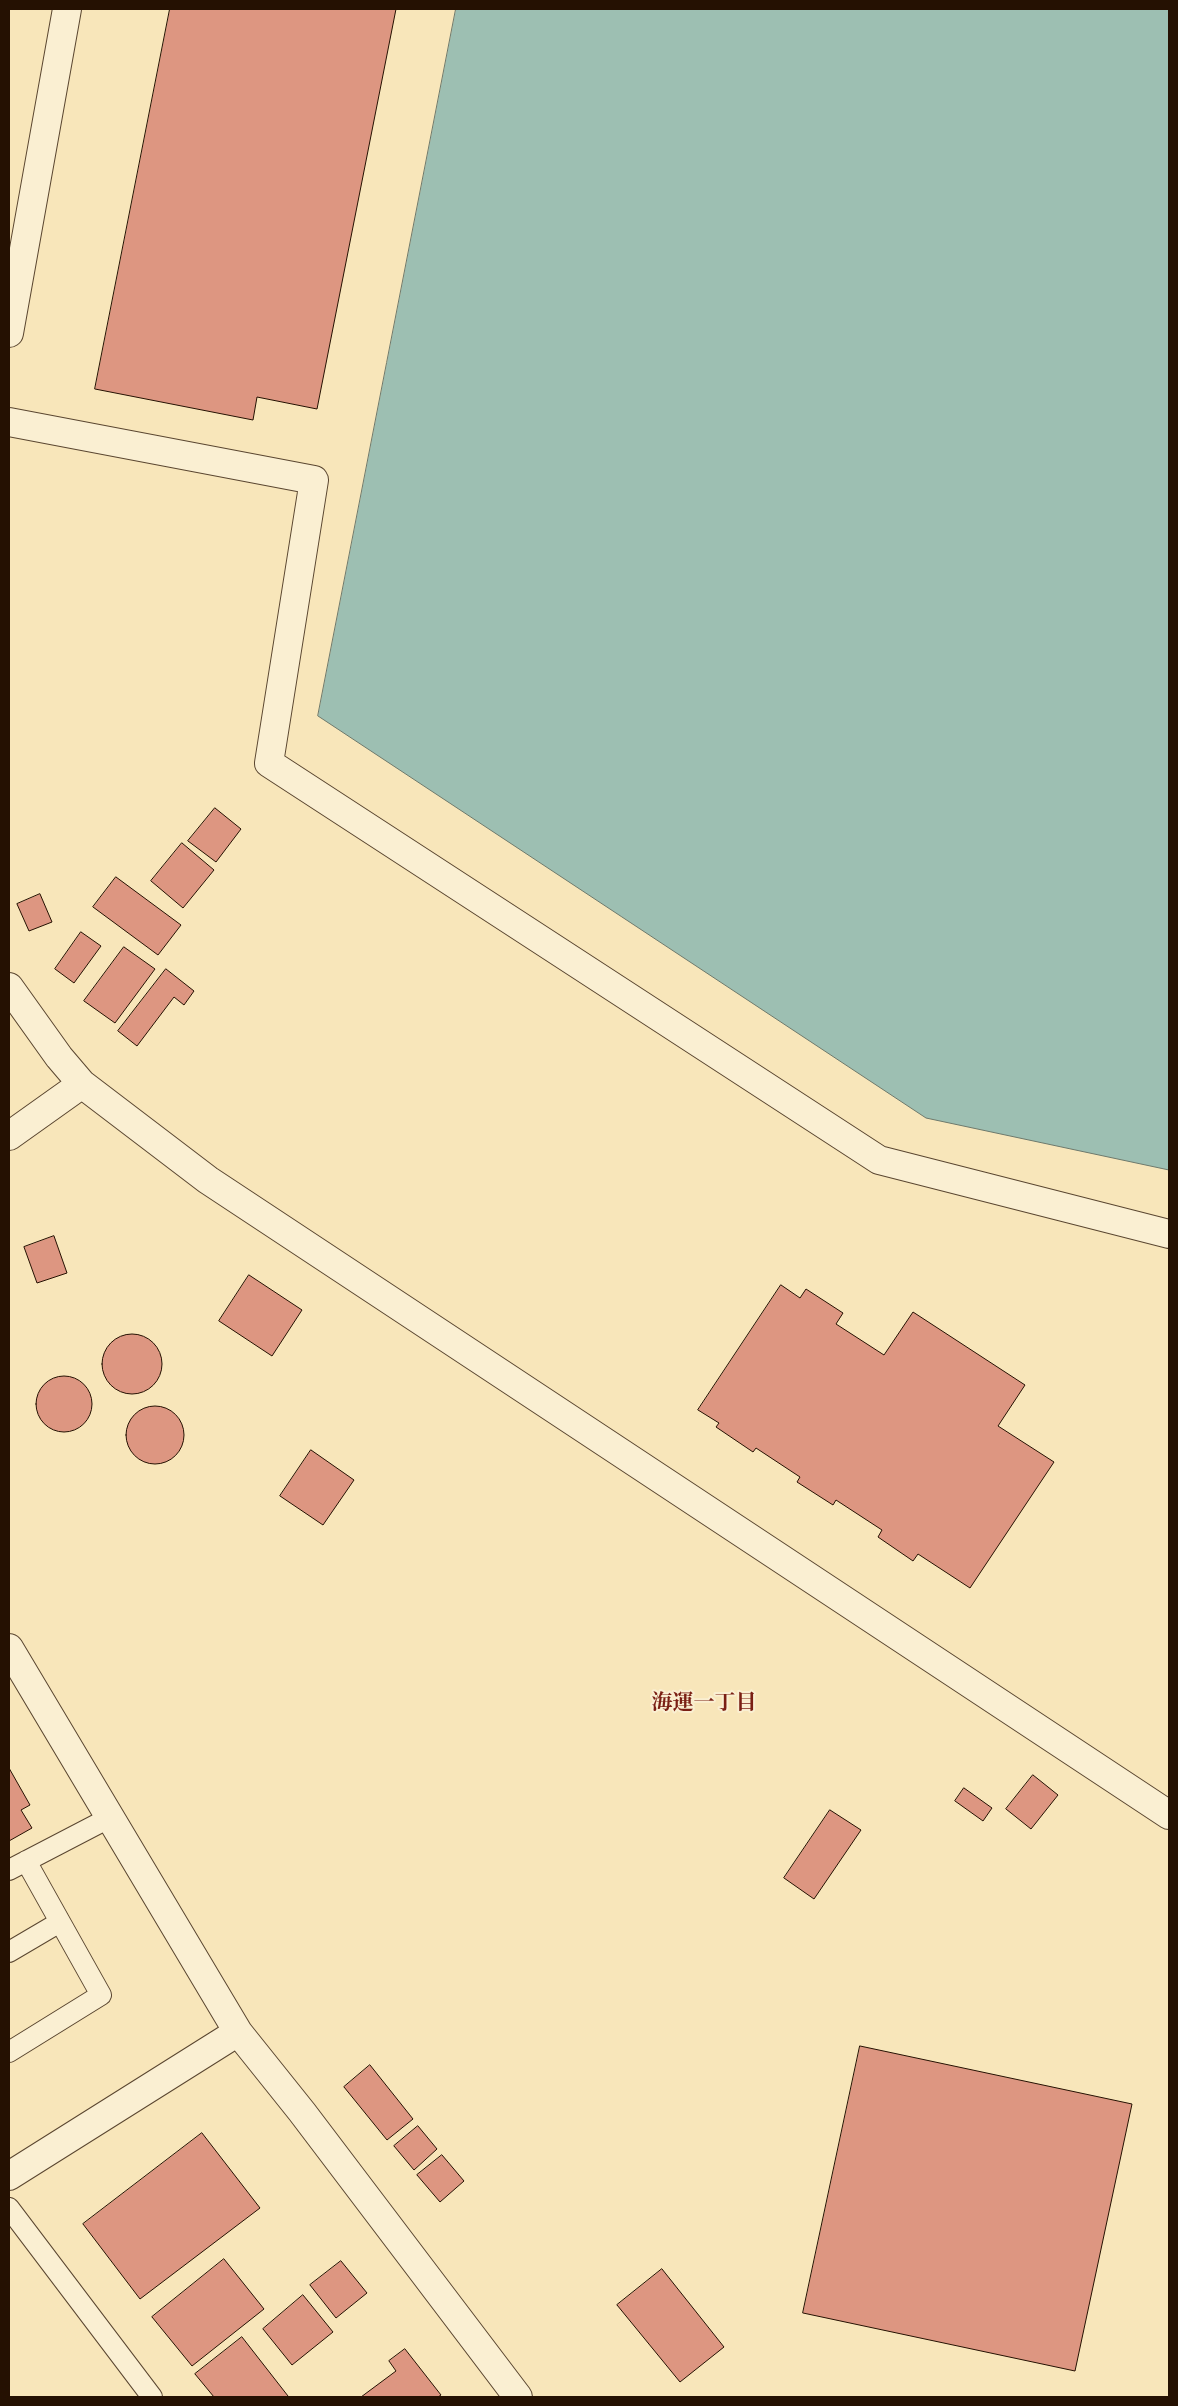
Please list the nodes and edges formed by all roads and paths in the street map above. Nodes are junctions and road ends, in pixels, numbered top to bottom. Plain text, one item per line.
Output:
1 (67, 9) edge
2 (9, 333) edge
3 (9, 422) edge
4 (9, 987) edge
5 (82, 1084) junction
6 (9, 1136) edge
7 (1169, 1234) edge
8 (9, 1648) edge
9 (1169, 1815) edge
10 (109, 1818) junction
11 (17, 1866) edge
12 (60, 1922) junction
13 (9, 1952) edge
14 (238, 2032) junction
15 (9, 2052) edge
16 (9, 2176) edge
17 (9, 2208) edge
18 (152, 2397) edge
19 (518, 2397) edge

1 - 2 street
3 - 7 street
4 - 5 street
5 - 6 street
5 - 9 street
8 - 10 street
10 - 11 lane
10 - 14 street
11 - 12 lane
12 - 13 lane
12 - 15 lane
14 - 16 street
14 - 19 street
17 - 18 lane

